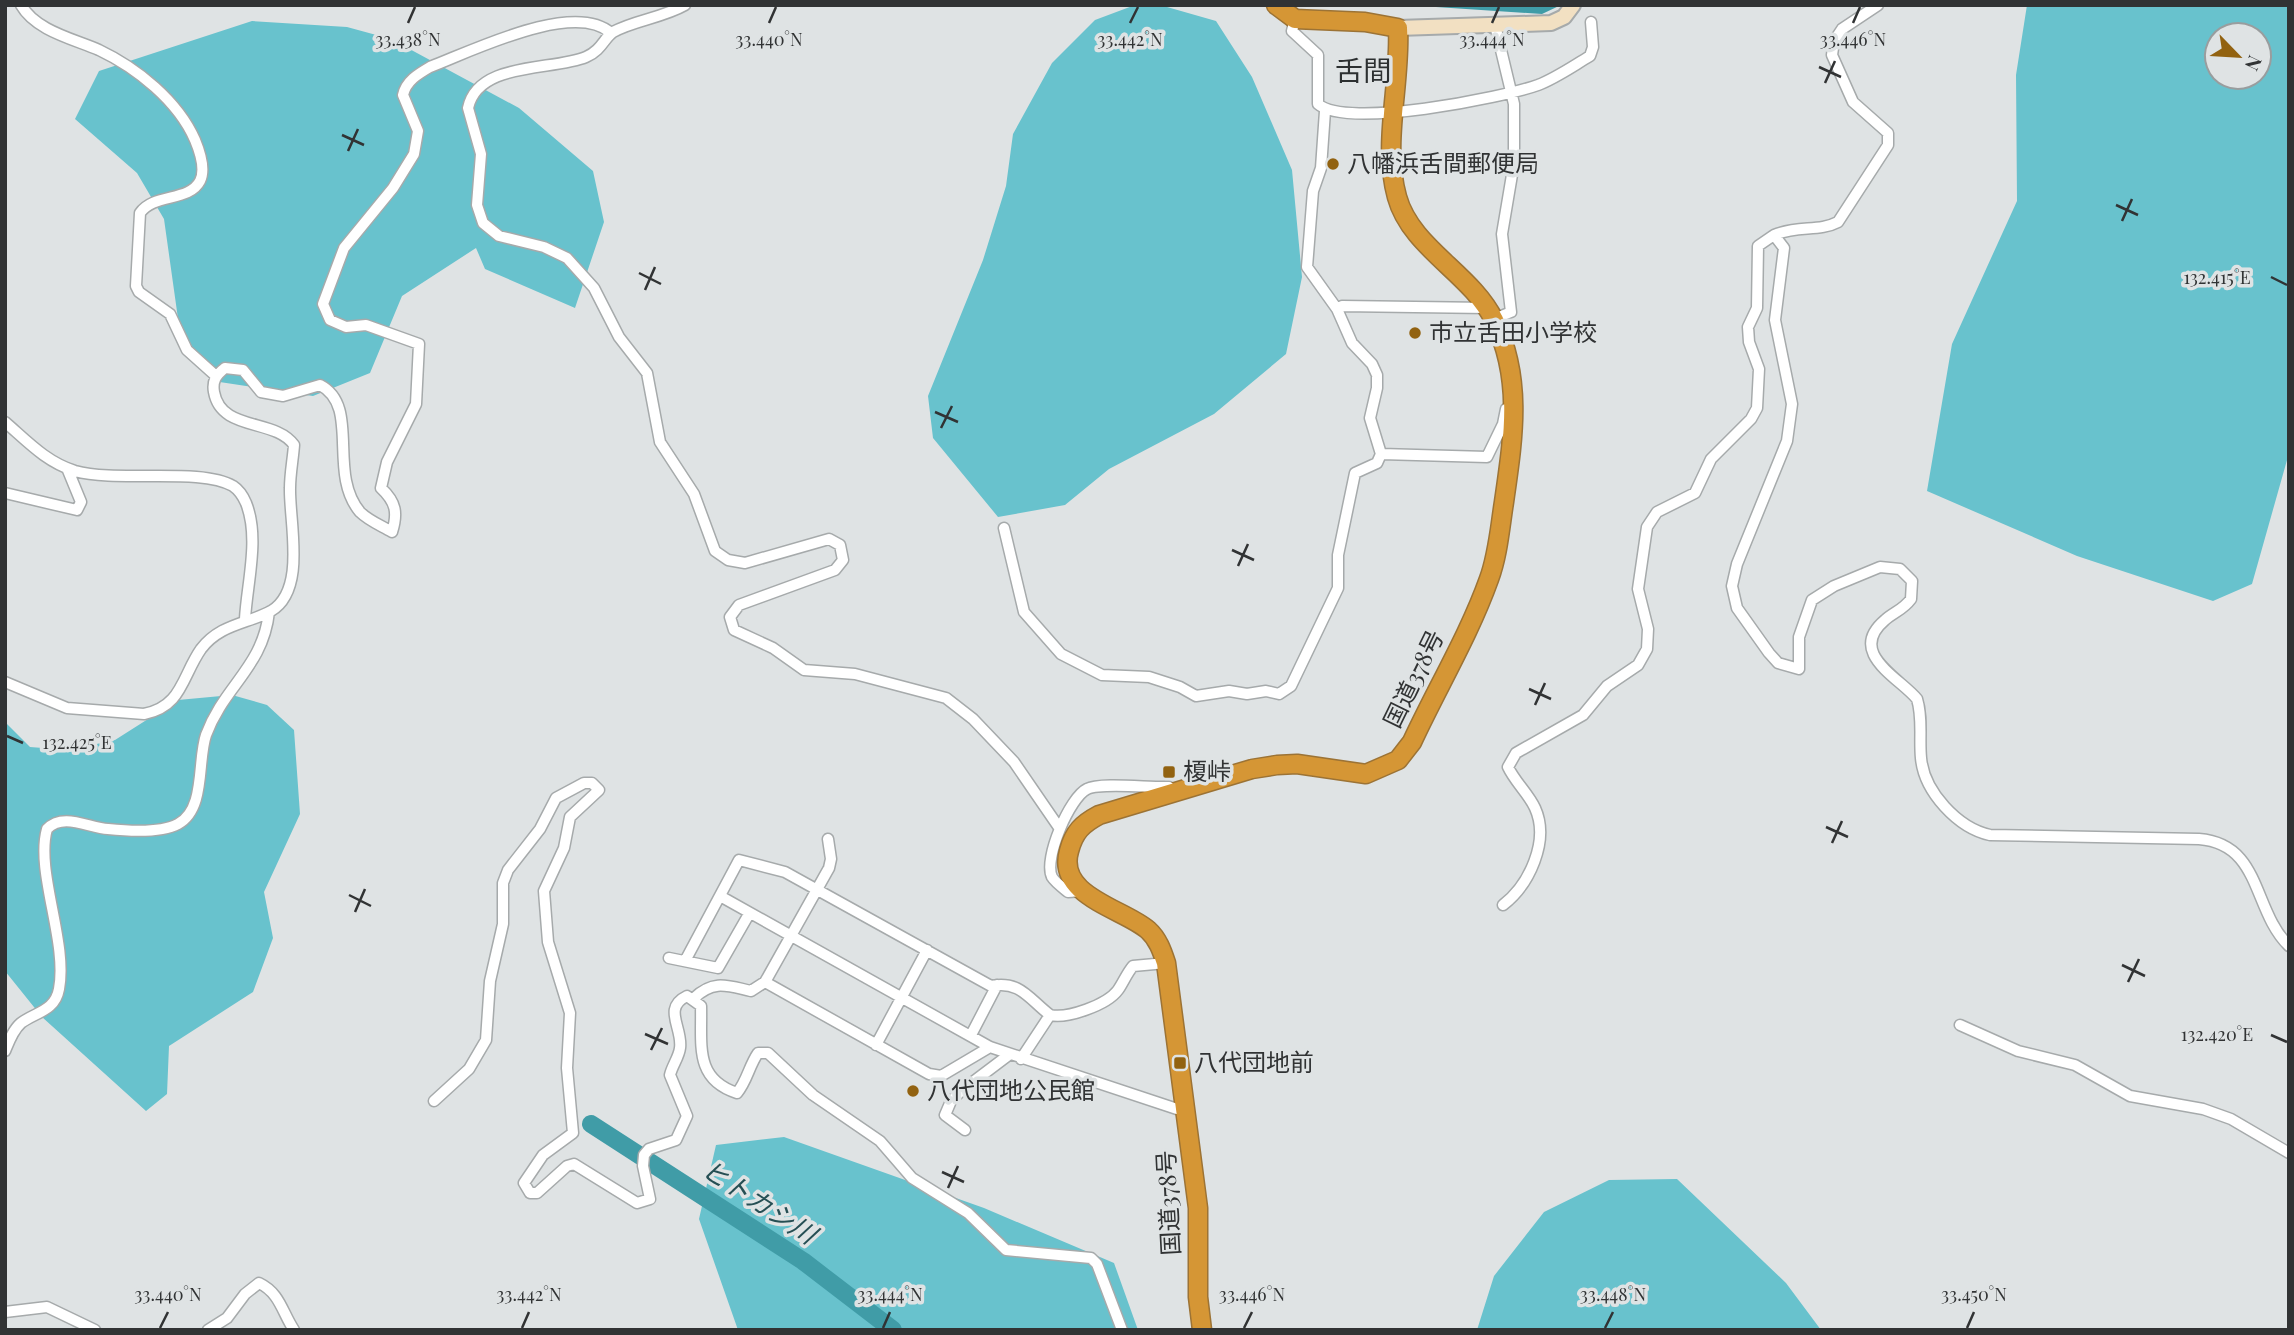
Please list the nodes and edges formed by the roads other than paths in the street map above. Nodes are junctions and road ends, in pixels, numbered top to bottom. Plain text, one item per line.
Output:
1 (22, 5) edge
2 (685, 5) edge
3 (1276, 5) edge
4 (1573, 5) edge
5 (1878, 5) edge
6 (1295, 19) junction
7 (1591, 22) dead end
8 (1495, 25) junction
9 (1398, 28) junction
10 (611, 33) junction
11 (1512, 92) junction
12 (1325, 111) junction
13 (1393, 114) junction
14 (1774, 235) junction
15 (1337, 309) junction
16 (1491, 314) junction
17 (216, 376) junction
18 (1512, 377) junction
19 (5, 422) edge
20 (1381, 454) junction
21 (66, 468) junction
22 (5, 493) edge
23 (1004, 528) dead end
24 (269, 612) junction
25 (245, 619) junction
26 (5, 682) edge
27 (1174, 793) junction
28 (1060, 828) junction
29 (828, 839) dead end
30 (817, 888) junction
31 (1084, 891) junction
32 (720, 897) junction
33 (1503, 905) dead end
34 (750, 914) junction
35 (791, 936) junction
36 (2289, 946) edge
37 (928, 950) junction
38 (669, 958) dead end
39 (685, 961) junction
40 (1166, 963) junction
41 (765, 982) junction
42 (997, 985) junction
43 (902, 996) junction
44 (694, 998) junction
45 (1050, 1015) junction
46 (1960, 1025) dead end
47 (971, 1035) junction
48 (876, 1045) junction
49 (990, 1047) junction
50 (5, 1051) edge
51 (1010, 1054) junction
52 (1021, 1059) junction
53 (434, 1101) dead end
54 (1186, 1109) junction
55 (965, 1130) dead end
56 (2289, 1153) edge
57 (5, 1312) edge
58 (95, 1330) edge
59 (208, 1330) edge
60 (294, 1330) edge
61 (1122, 1330) edge
62 (1202, 1330) edge

1 - 17 street
2 - 10 street
3 - 6 highway
4 - 8 main road
5 - 14 street
6 - 9 highway
6 - 12 street
7 - 11 street
8 - 9 main road
8 - 11 street
9 - 13 highway, 国道378号
10 - 17 street
10 - 28 street
11 - 13 street
11 - 16 street
12 - 13 street
12 - 15 street
13 - 16 highway, 国道378号
14 - 33 street
14 - 36 street
15 - 16 street
15 - 20 street
16 - 18 highway, 国道378号
17 - 24 street
18 - 20 street
18 - 27 highway, 国道378号
19 - 21 street
20 - 23 street
21 - 22 street
21 - 25 street
24 - 25 street
24 - 50 street
25 - 26 street
27 - 28 street
27 - 31 highway, 国道378号
28 - 31 street
29 - 30 street
30 - 32 street
30 - 35 street
30 - 37 street
31 - 40 highway, 国道378号
32 - 34 street
32 - 39 street
34 - 35 street
34 - 39 street
35 - 41 street
35 - 43 street
37 - 42 street
37 - 43 street
38 - 39 street
40 - 45 street
40 - 54 highway, 国道378号
41 - 44 street
41 - 48 street
42 - 45 street
42 - 47 street
43 - 47 street
43 - 48 street
44 - 53 street
44 - 61 street
45 - 52 street
46 - 56 street
47 - 49 street
48 - 49 street
49 - 51 street
51 - 52 street
51 - 55 street
52 - 54 street
54 - 62 highway, 国道378号
57 - 58 street
59 - 60 street

